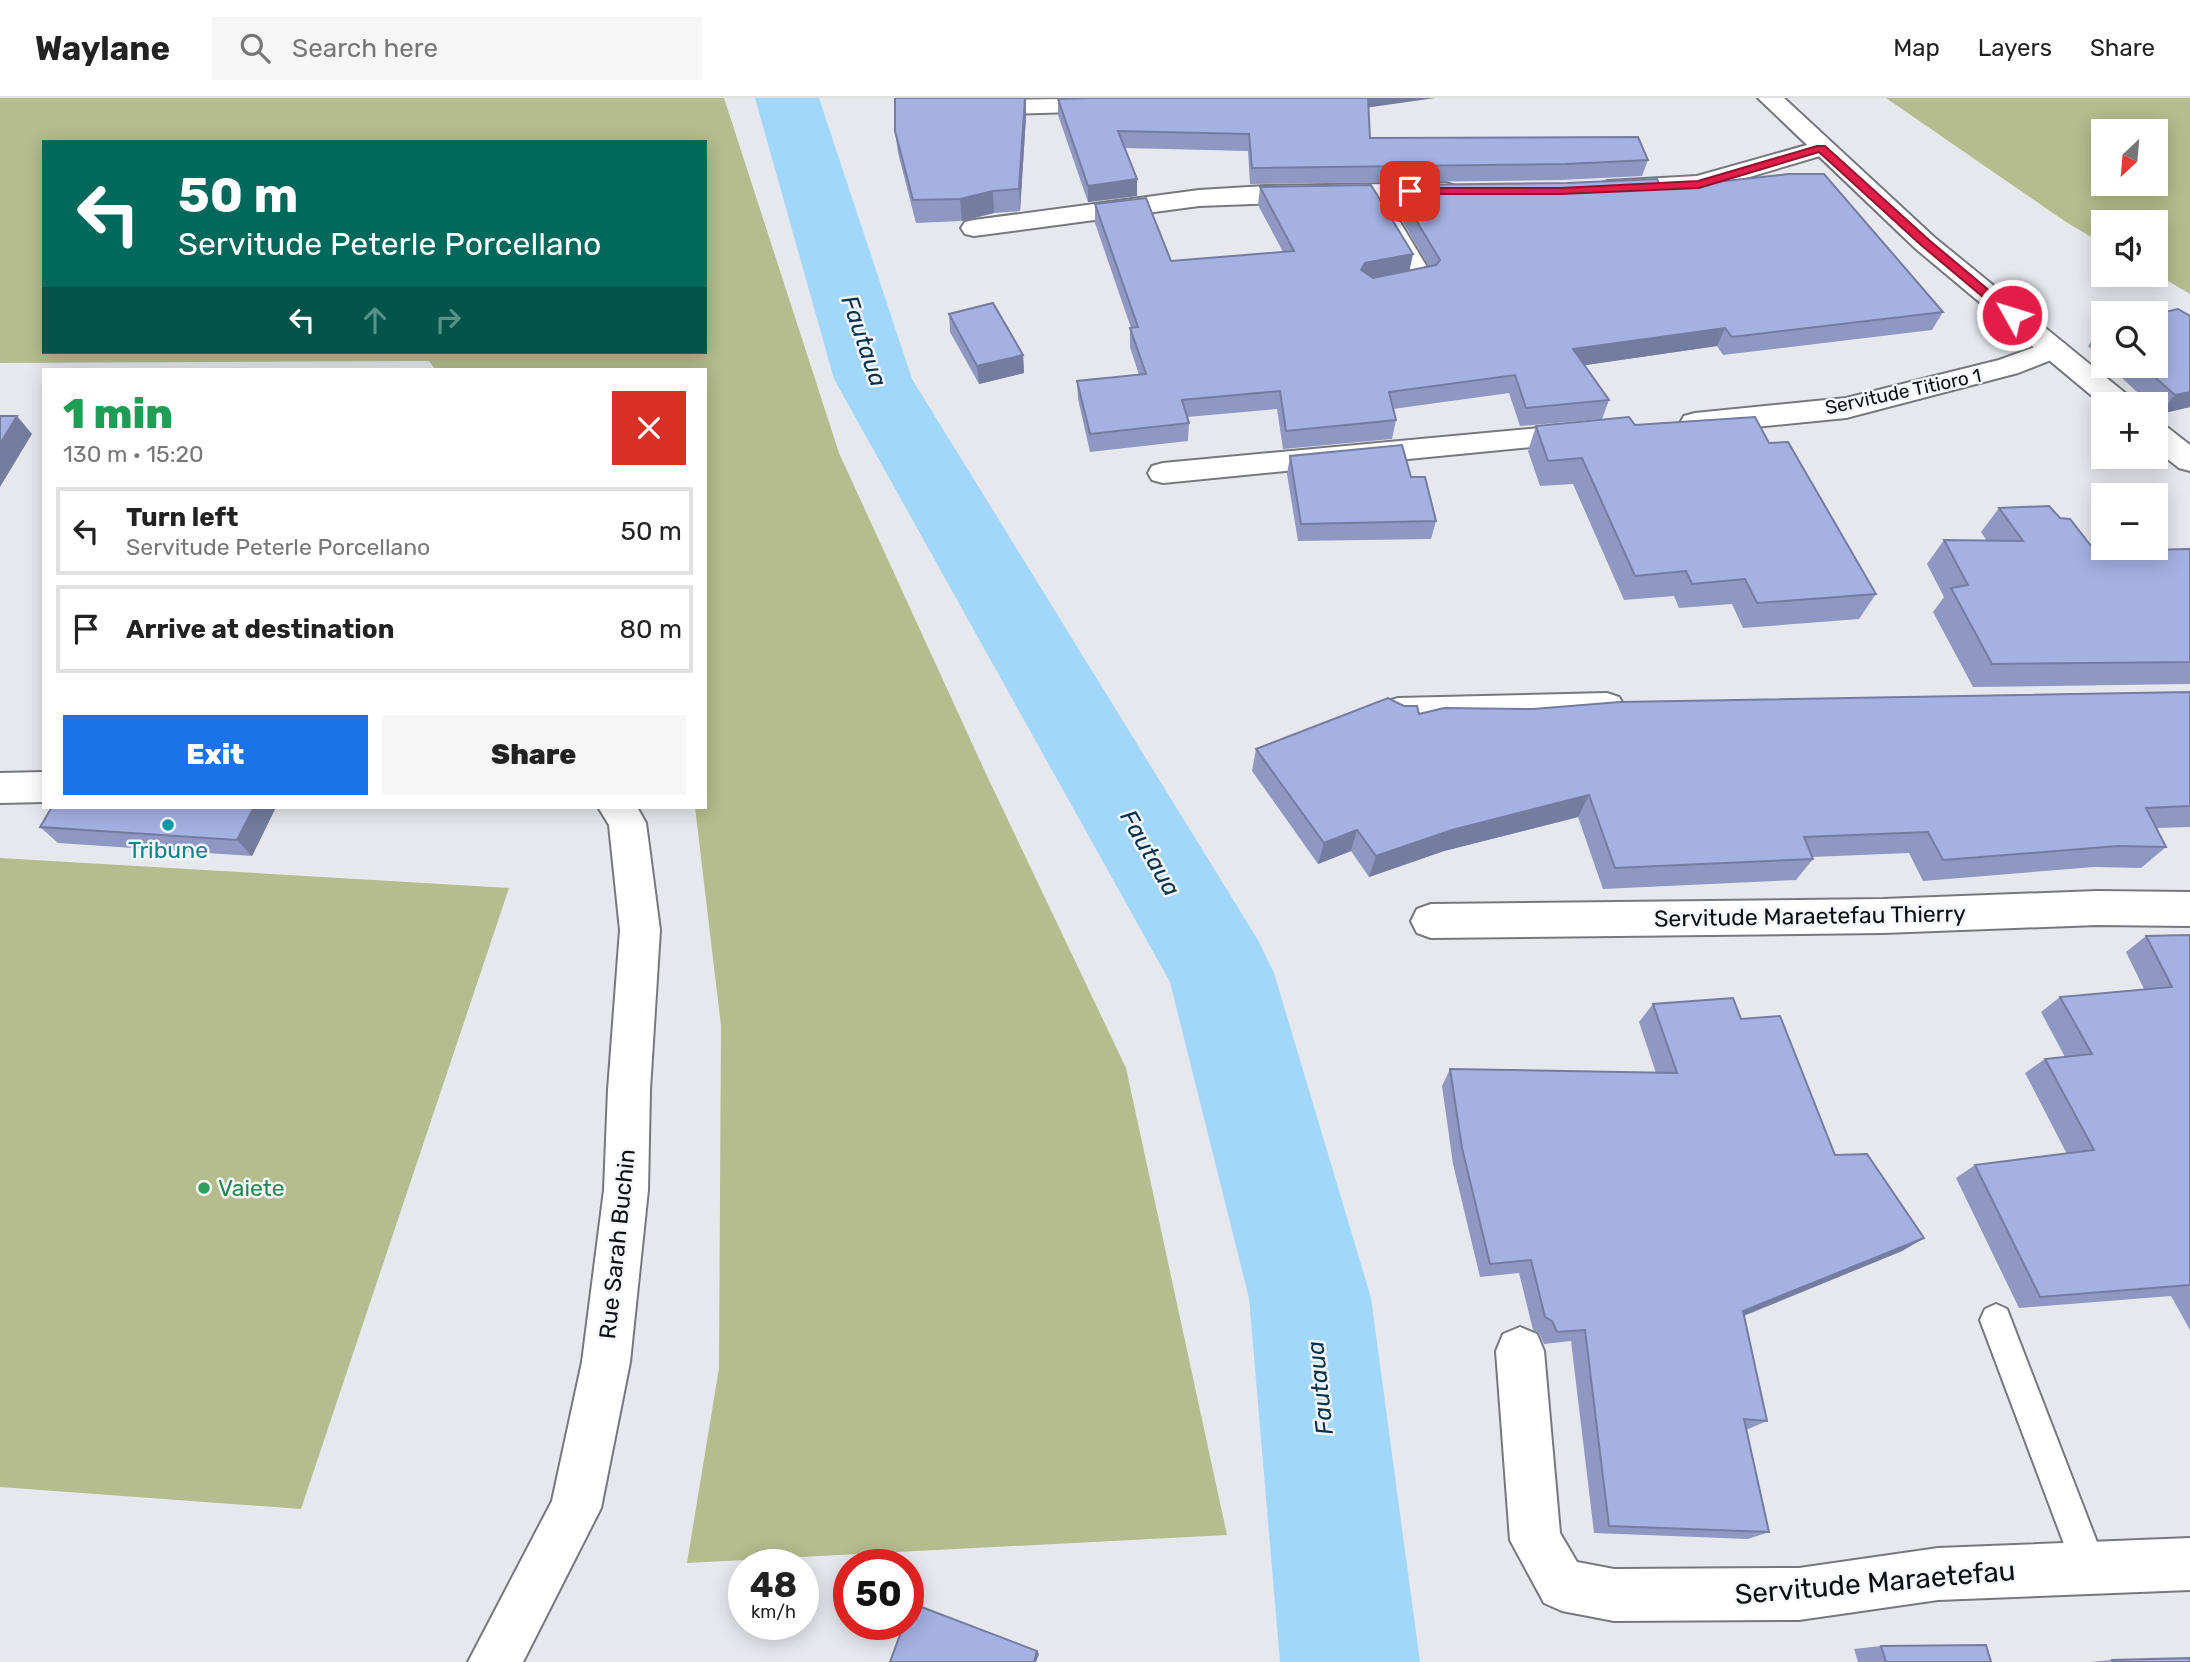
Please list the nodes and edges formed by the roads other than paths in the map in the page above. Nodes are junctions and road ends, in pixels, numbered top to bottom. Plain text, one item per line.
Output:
1 (1770, 98) edge
2 (1138, 103) edge
3 (1006, 107) edge
4 (1821, 148) junction
5 (1588, 190) edge
6 (1465, 191) edge
7 (1373, 192) junction
8 (974, 229) edge
9 (1380, 286) edge
10 (2054, 349) junction
11 (2106, 392) edge
12 (1671, 426) edge
13 (1603, 432) edge
14 (2168, 444) edge
15 (2190, 461) edge
16 (1163, 473) dead end
17 (1635, 707) edge
18 (1398, 712) edge
19 (618, 809) edge
20 (2190, 909) edge
21 (1430, 921) dead end
22 (1996, 1321) dead end
23 (1520, 1351) dead end
24 (2190, 1564) edge
25 (2090, 1568) junction
26 (495, 1662) edge

1 - 4 street
2 - 3 street
4 - 5 street
4 - 10 street
6 - 7 street
7 - 8 street
7 - 9 lane
10 - 11 street
10 - 12 street, Servitude Titioro 1
13 - 16 street
14 - 15 street
17 - 18 street
19 - 26 street, Rue Sarah Buchin
20 - 21 street, Servitude Maraetefau Thierry
22 - 25 lane
23 - 25 street, Servitude Maraetefau
24 - 25 street, Servitude Maraetefau

